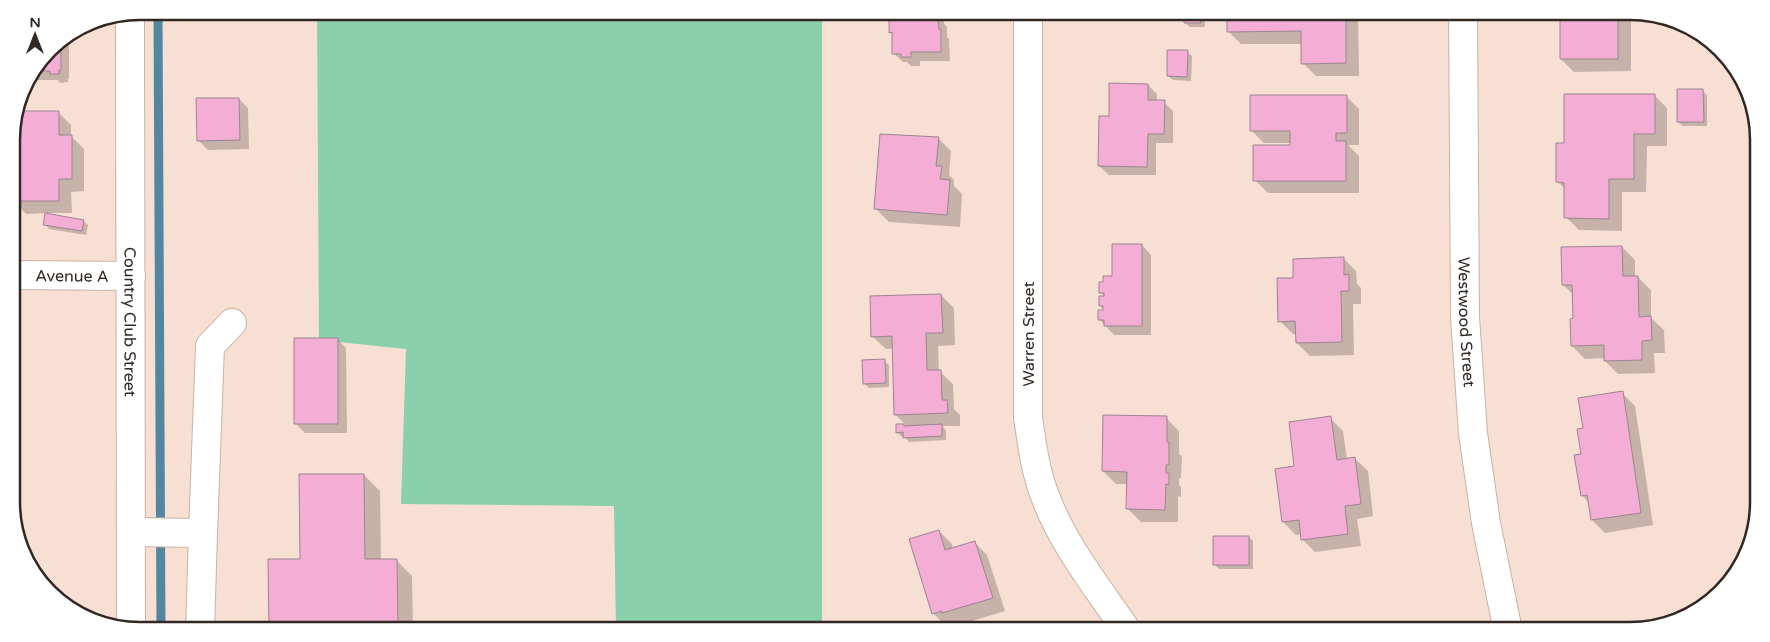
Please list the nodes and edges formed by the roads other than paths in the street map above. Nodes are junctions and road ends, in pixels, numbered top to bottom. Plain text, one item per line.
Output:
1 (130, 20) edge
2 (1028, 20) edge
3 (1463, 20) edge
4 (20, 275) edge
5 (131, 276) junction
6 (232, 323) dead end
7 (131, 532) junction
8 (203, 533) junction
9 (131, 621) edge
10 (200, 622) edge
11 (1121, 622) edge
12 (1506, 622) edge

1 - 5 street, Country Club Street
2 - 11 street, Warren Street
3 - 12 street, Westwood Street
4 - 5 street, Avenue A
5 - 7 street, Country Club Street
6 - 8 street
7 - 8 street
7 - 9 street, Country Club Street
8 - 10 street

